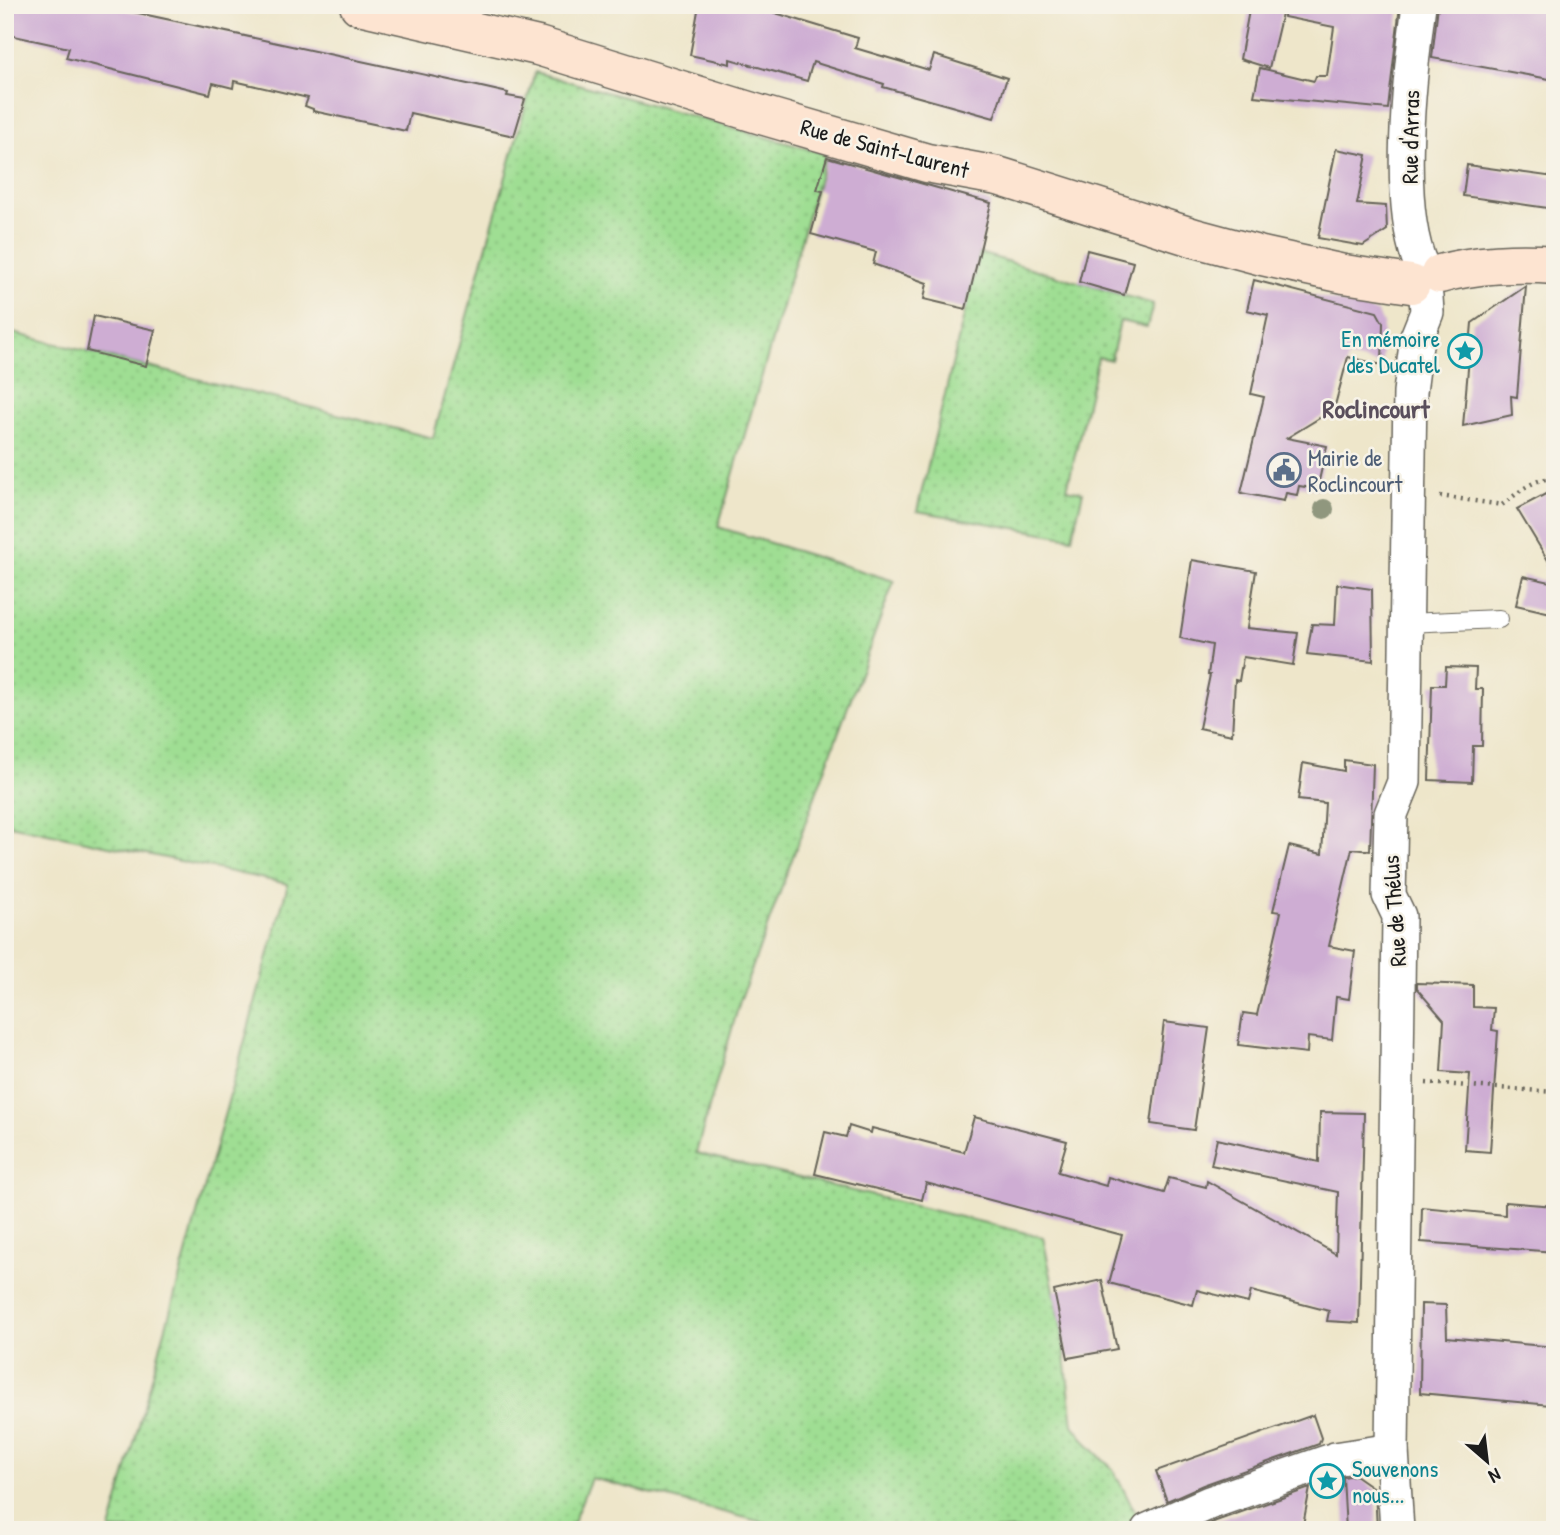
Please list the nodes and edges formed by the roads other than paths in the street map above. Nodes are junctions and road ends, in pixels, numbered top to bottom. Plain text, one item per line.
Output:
1 (359, 5) edge
2 (1419, 5) edge
3 (1555, 265) edge
4 (1425, 281) junction
5 (1499, 619) dead end
6 (1406, 623) junction
7 (1392, 1450) junction
8 (1148, 1530) edge
9 (1397, 1530) edge

1 - 4 street, Rue de Saint-Laurent
2 - 4 street, Rue d'Arras
3 - 4 street, Rue de Saint-Laurent
4 - 6 street, Rue de Thélus
5 - 6 lane
6 - 7 street, Rue de Thélus
7 - 8 street
7 - 9 street, Rue de Thélus

